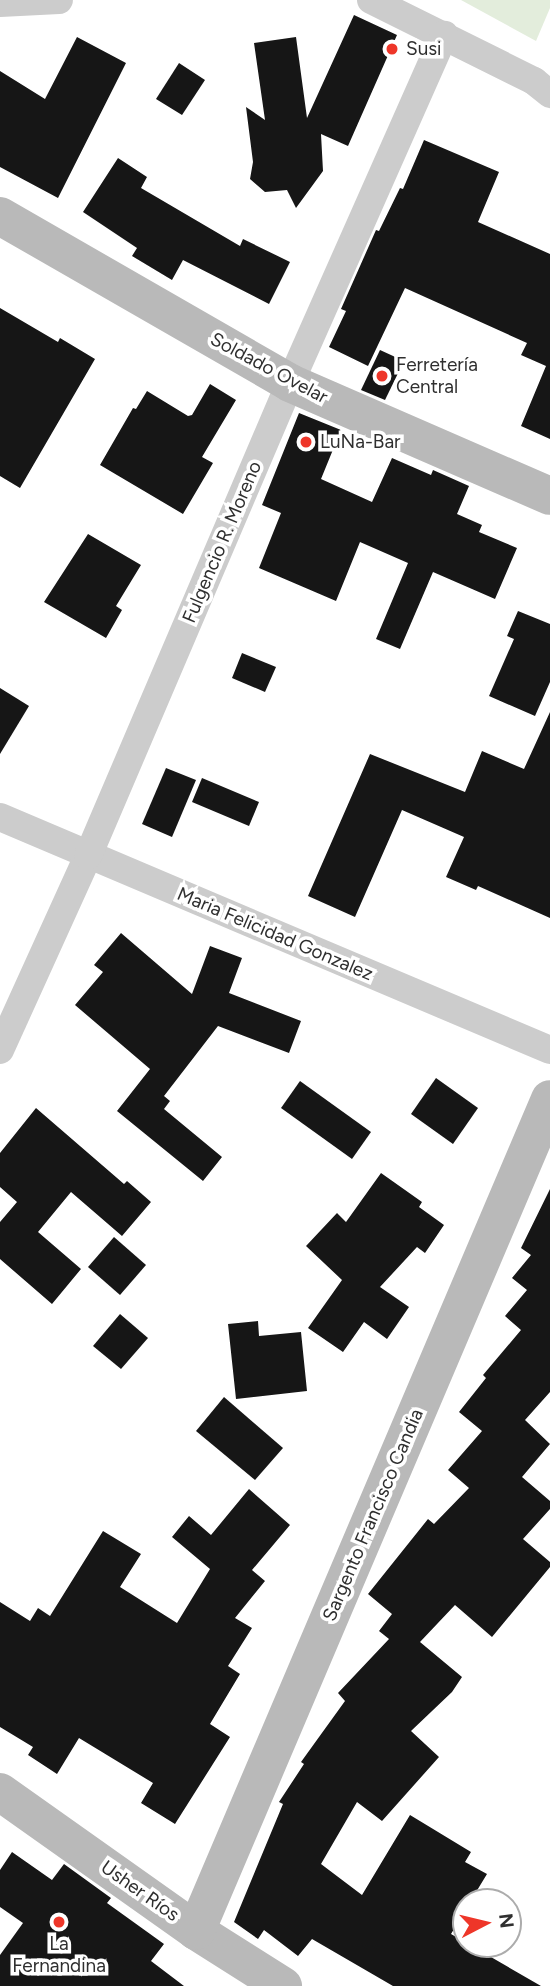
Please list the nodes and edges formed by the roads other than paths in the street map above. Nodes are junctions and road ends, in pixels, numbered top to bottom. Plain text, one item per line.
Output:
1 (60, 0) edge
2 (371, 0) edge
3 (0, 3) edge
4 (444, 35) junction
5 (550, 94) edge
6 (0, 216) edge
7 (289, 383) junction
8 (550, 496) edge
9 (0, 817) edge
10 (88, 856) junction
11 (0, 1050) edge
12 (550, 1050) edge
13 (550, 1098) edge
14 (0, 1792) edge
15 (196, 1931) junction
16 (283, 1986) edge

1 - 3 street
2 - 4 street
4 - 5 street
4 - 7 street, Fulgencio R. Moreno
6 - 7 street, Soldado Ovelar
7 - 8 street, Soldado Ovelar
7 - 10 street, Fulgencio R. Moreno
9 - 10 street, Maria Felicidad Gonzalez
10 - 11 street, Fulgencio R. Moreno
10 - 12 street, Maria Felicidad Gonzalez
13 - 15 street, Sargento Francisco Candia
14 - 15 street, Usher Ríos
15 - 16 street, Usher Ríos

